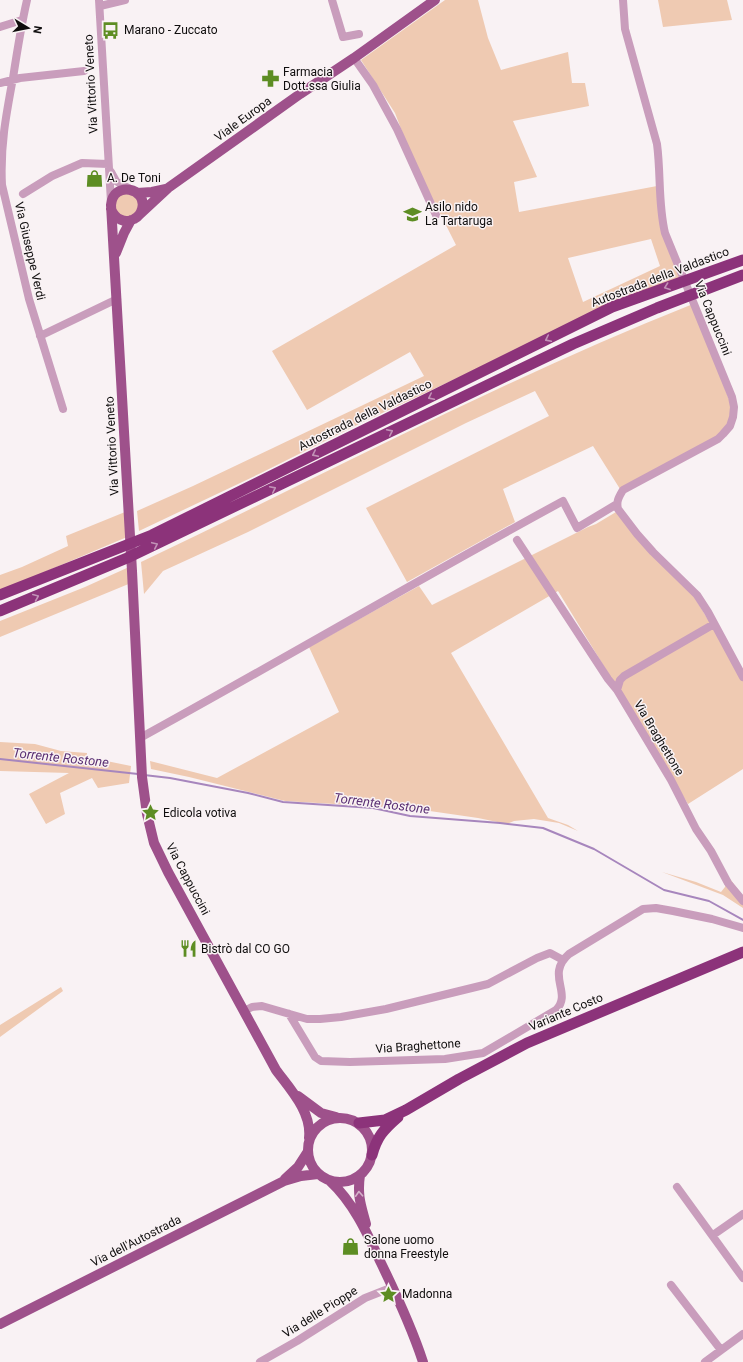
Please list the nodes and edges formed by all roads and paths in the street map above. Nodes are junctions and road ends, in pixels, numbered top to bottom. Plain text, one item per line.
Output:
1 (25, 0) edge
2 (125, 0) edge
3 (332, 0) edge
4 (435, 0) edge
5 (623, 0) edge
6 (100, 3) edge
7 (22, 20) junction
8 (0, 27) edge
9 (359, 34) dead end
10 (354, 58) junction
11 (84, 71) dead end
12 (13, 79) junction
13 (0, 83) edge
14 (109, 165) junction
15 (1, 170) edge
16 (168, 188) junction
17 (134, 191) junction
18 (23, 194) dead end
19 (111, 206) junction
20 (140, 214) junction
21 (436, 215) dead end
22 (131, 220) junction
23 (115, 260) junction
24 (743, 260) edge
25 (743, 274) edge
26 (116, 299) junction
27 (40, 336) junction
28 (64, 409) dead end
29 (617, 504) junction
30 (517, 540) dead end
31 (0, 595) edge
32 (0, 611) edge
33 (714, 624) junction
34 (136, 630) joint
35 (743, 677) edge
36 (617, 690) junction
37 (140, 738) junction
38 (743, 900) edge
39 (743, 928) edge
40 (743, 952) edge
41 (563, 960) junction
42 (244, 1011) junction
43 (289, 1014) junction
44 (292, 1091) junction
45 (406, 1110) junction
46 (336, 1117) junction
47 (359, 1123) junction
48 (310, 1138) junction
49 (307, 1153) junction
50 (372, 1155) junction
51 (318, 1174) junction
52 (360, 1175) junction
53 (284, 1181) junction
54 (330, 1181) junction
55 (677, 1187) dead end
56 (743, 1214) edge
57 (713, 1235) junction
58 (371, 1240) junction
59 (743, 1278) edge
60 (672, 1284) dead end
61 (393, 1287) junction
62 (0, 1324) edge
63 (743, 1334) edge
64 (721, 1350) junction
65 (260, 1362) edge
66 (423, 1362) edge
67 (705, 1362) edge

1 - 7 street, Via Giuseppe Verdi
2 - 6 street
3 - 9 street
4 - 10 main road, Viale Europa
5 - 29 street, Via Cappuccini
6 - 14 street, Via Vittorio Veneto
7 - 8 street
7 - 12 street, Via Giuseppe Verdi
10 - 16 main road, Viale Europa
10 - 21 street
11 - 12 street
12 - 13 street
12 - 15 street, Via Giuseppe Verdi
14 - 17 street, Via Vittorio Veneto
14 - 18 street
14 - 19 street, Via Vittorio Veneto
15 - 27 street, Via Giuseppe Verdi
16 - 17 main road, Viale Europa
16 - 20 main road, Viale Europa
17 - 19 main road
17 - 20 main road
19 - 22 main road
19 - 23 main road, Via Vittorio Veneto
20 - 22 main road, Via Vittorio Veneto
22 - 23 main road, Via Vittorio Veneto
23 - 26 main road, Via Vittorio Veneto
24 -> 31 highway, Autostrada della Valdastico
32 -> 25 highway
26 - 27 street
26 - 34 main road, Via Vittorio Veneto
27 - 28 street, Via Giuseppe Verdi
29 - 33 street
29 - 37 street
30 - 36 street, Via Braghettone
33 - 35 street
33 - 36 street
34 - 37 main road, Via Cappuccini
36 - 38 street, Via Braghettone
37 - 42 main road, Via Cappuccini
39 - 41 street
40 - 45 highway, Variante Costo
41 - 43 street
41 - 43 street, Via Braghettone
42 - 43 street
42 - 44 main road, Via Cappuccini
44 - 46 main road, Via Cappuccini
44 - 48 main road, Via Cappuccini
45 - 47 highway
45 - 50 highway
46 - 47 main road
46 - 48 main road
47 - 50 main road
48 - 49 main road
49 - 51 main road
49 - 53 main road
50 - 52 main road
51 - 53 main road
51 - 54 main road
52 - 54 main road
58 -> 52 main road
53 - 62 main road, Via dell'Autostrada
54 - 58 main road
55 - 57 street
56 - 57 street
57 - 59 street
58 - 61 main road
60 - 64 street
61 - 65 street, Via delle Pioppe
61 - 66 main road
63 - 64 street
64 - 67 street

